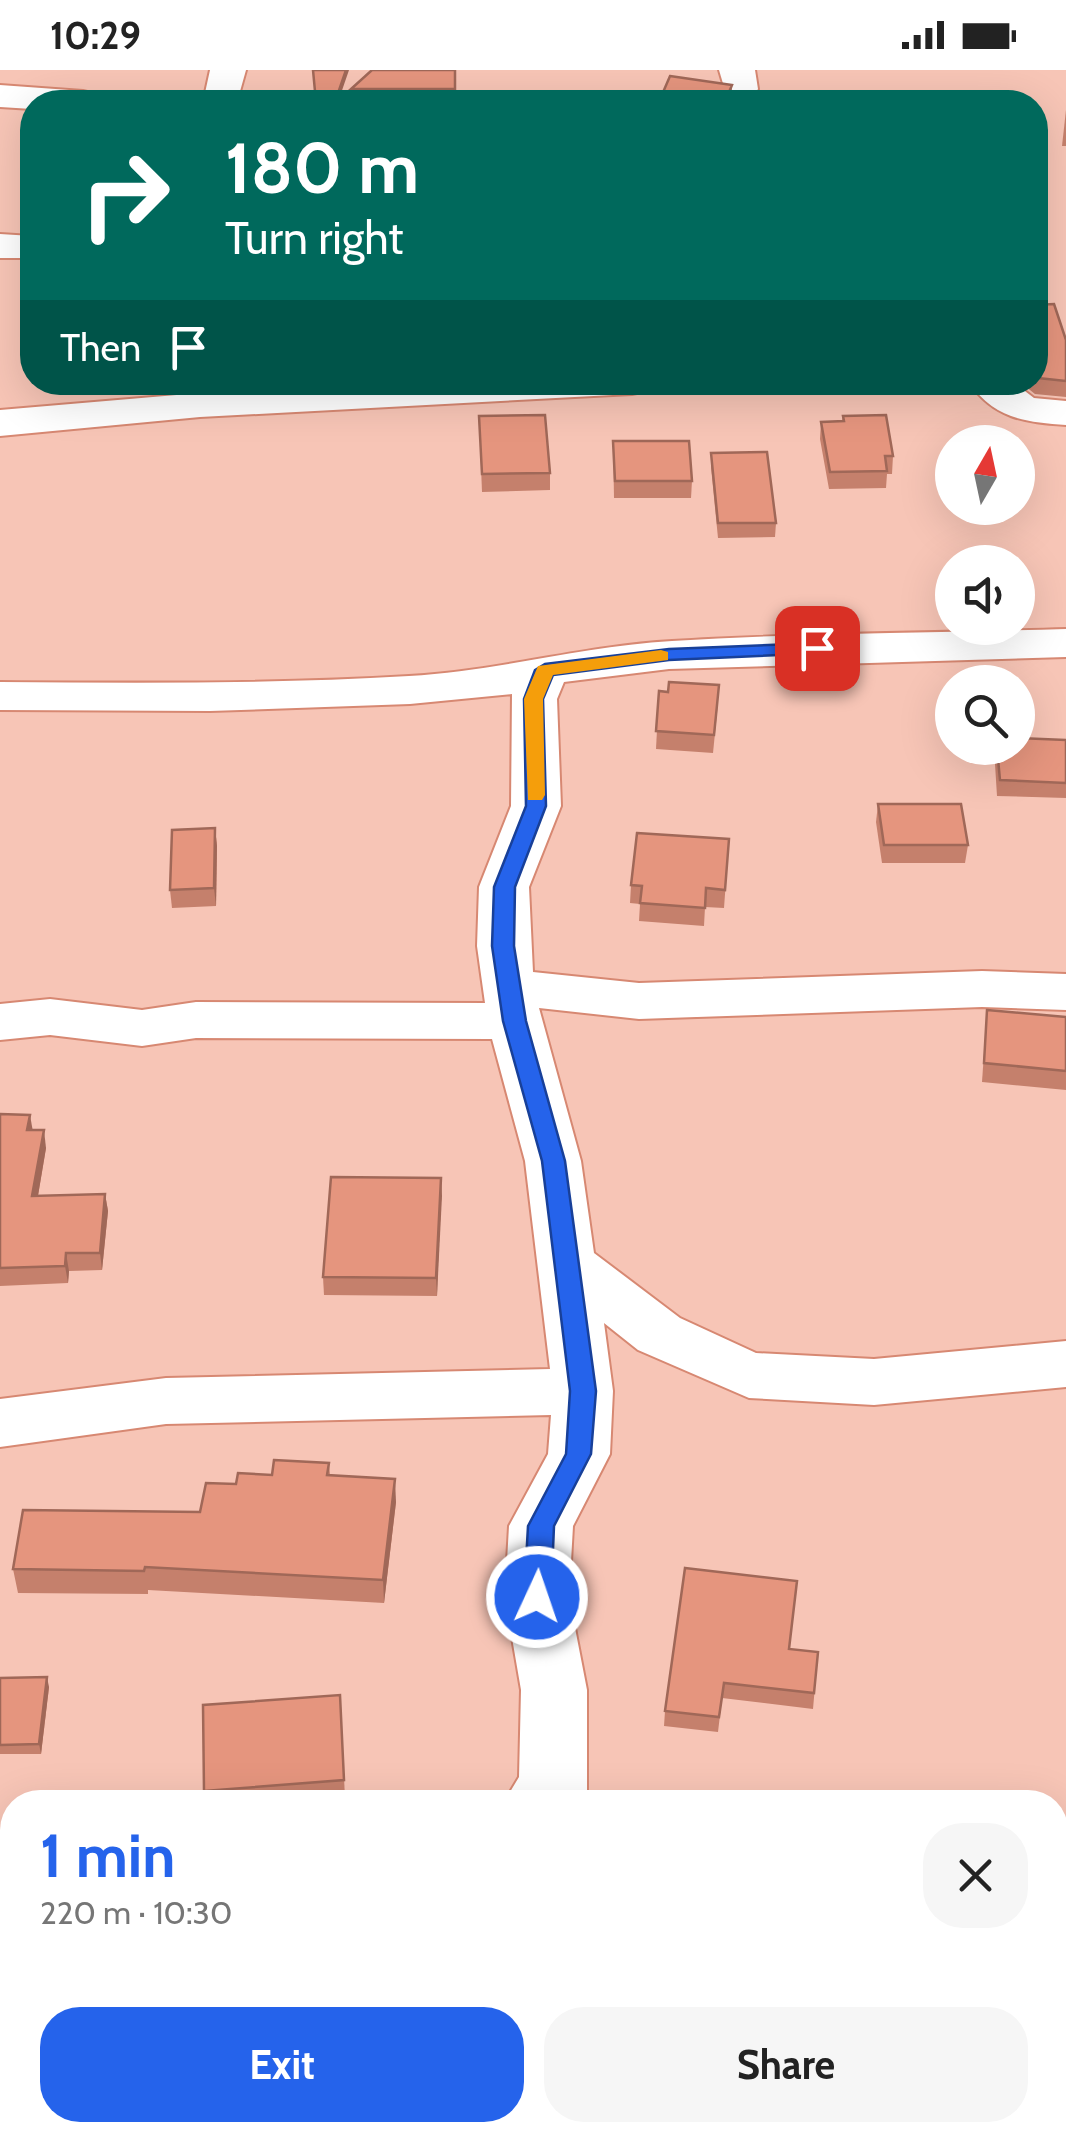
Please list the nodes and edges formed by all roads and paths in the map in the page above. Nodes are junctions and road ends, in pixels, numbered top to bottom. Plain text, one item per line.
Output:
1 (193, 395) edge
2 (1002, 395) edge
3 (1066, 412) edge
4 (0, 423) edge
5 (1066, 644) edge
6 (545, 670) junction
7 (0, 696) edge
8 (1066, 992) edge
9 (512, 1004) junction
10 (0, 1022) edge
11 (567, 1262) junction
12 (1066, 1364) edge
13 (583, 1391) junction
14 (0, 1423) edge
15 (553, 1790) edge

1 - 4 street
2 - 3 street
5 - 6 street
6 - 7 street
6 - 9 street
8 - 9 street
9 - 10 street
9 - 11 street
11 - 12 street
11 - 13 street
13 - 14 street
13 - 15 street

